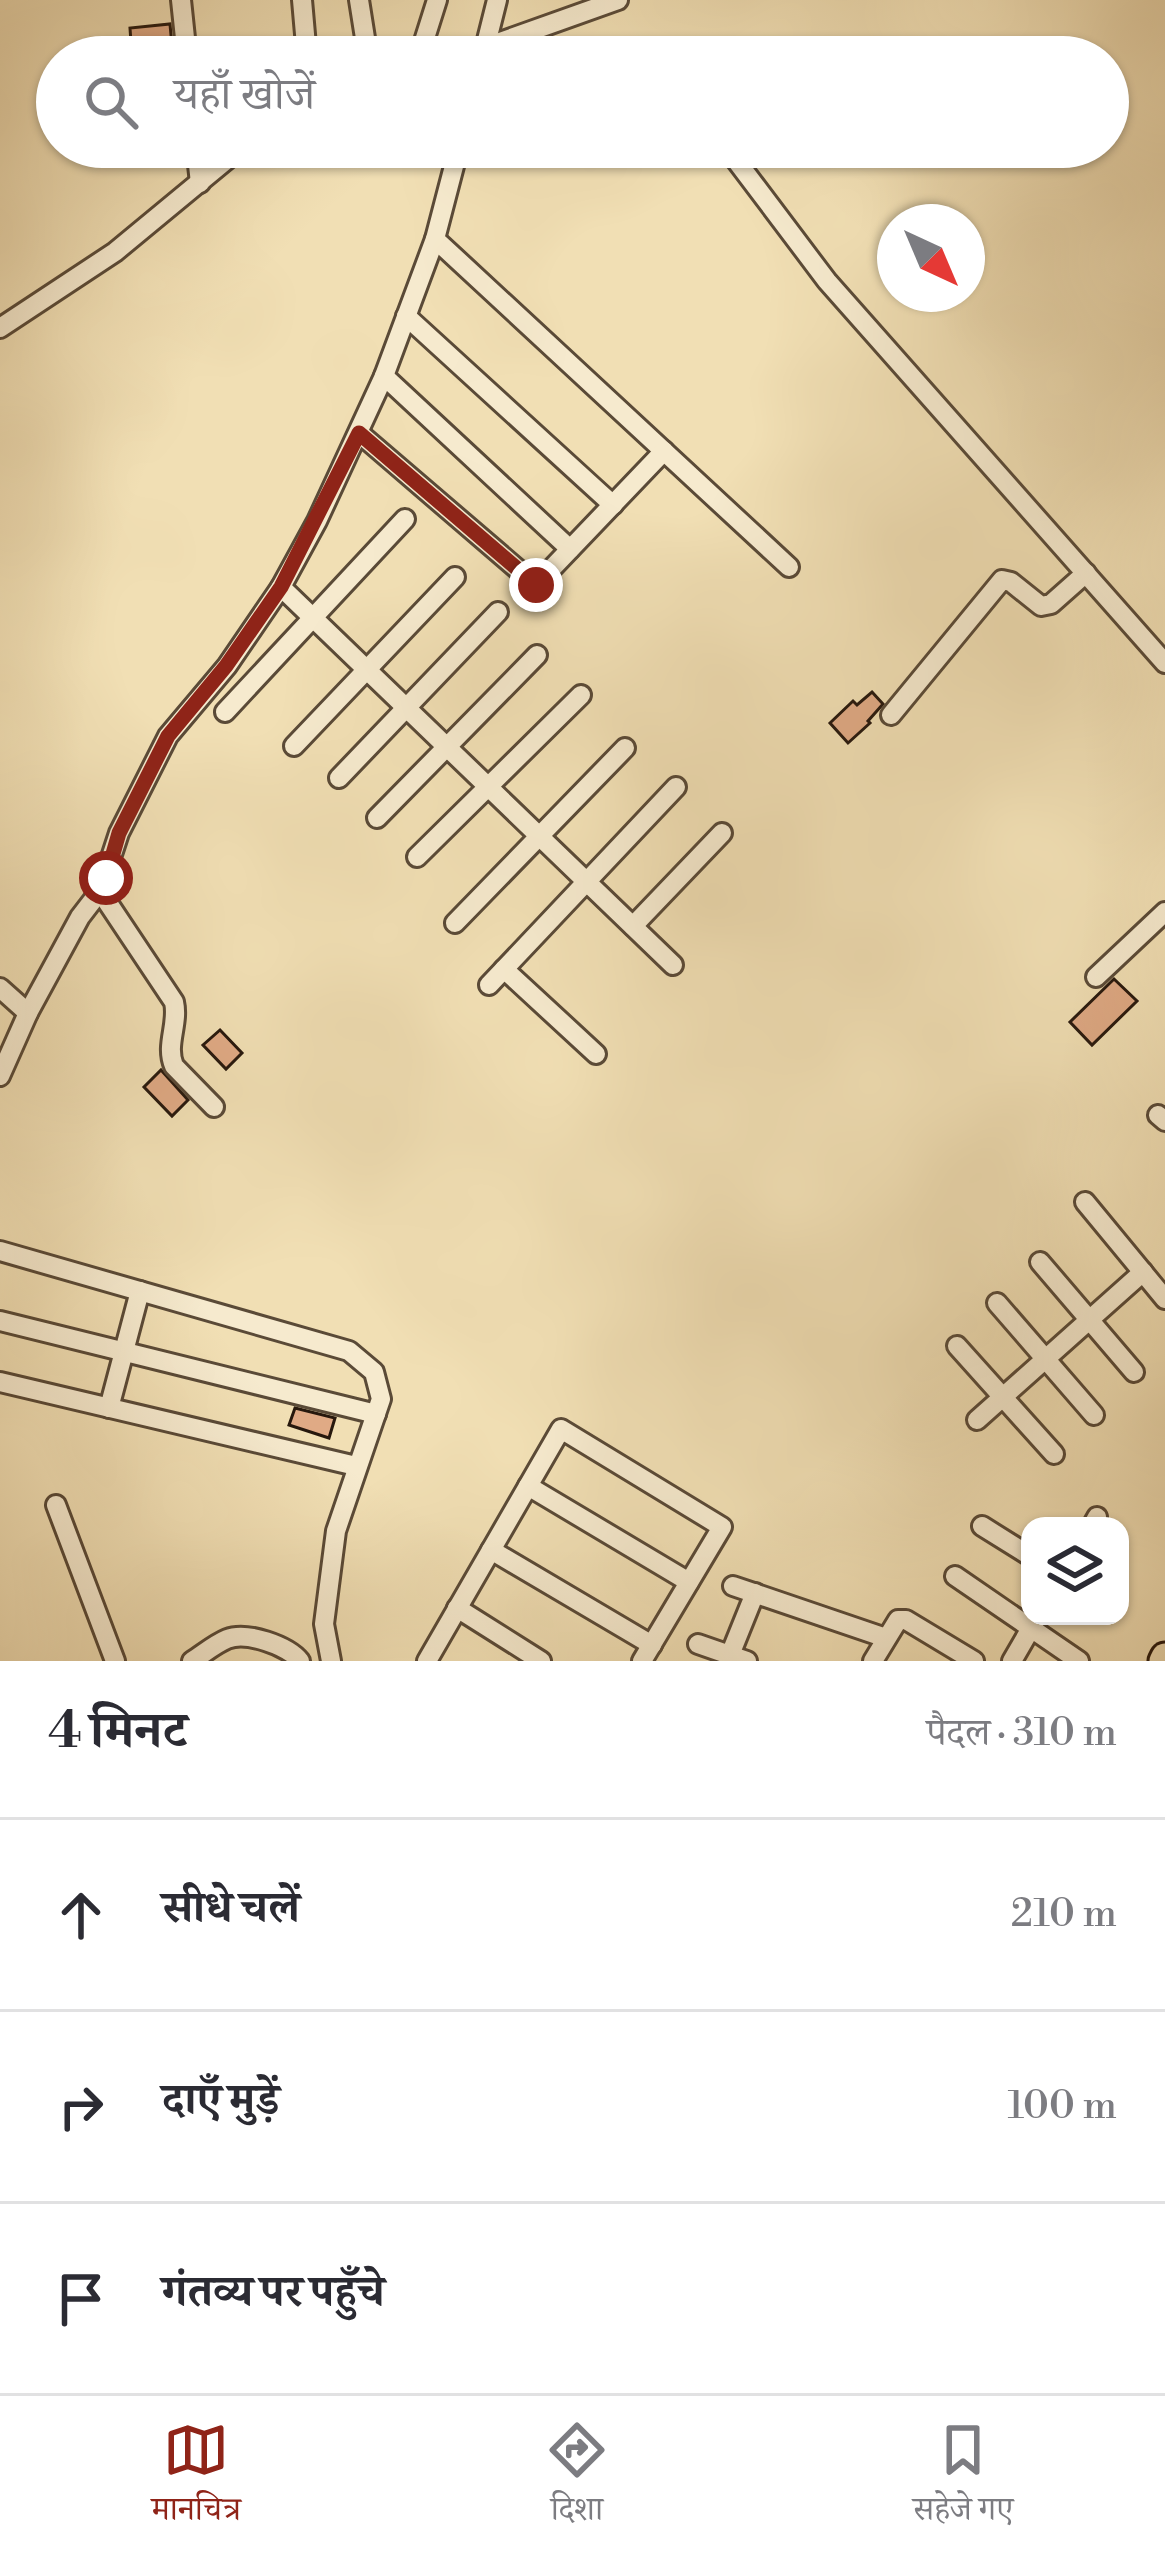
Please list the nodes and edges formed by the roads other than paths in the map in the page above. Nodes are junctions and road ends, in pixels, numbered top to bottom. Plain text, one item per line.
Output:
1 (181, 0) edge
2 (302, 0) edge
3 (359, 0) edge
4 (437, 0) edge
5 (497, 0) edge
6 (618, 0) edge
7 (185, 36) edge
8 (306, 36) edge
9 (365, 36) edge
10 (426, 36) edge
11 (488, 36) edge
12 (525, 36) edge
13 (198, 168) edge
14 (218, 168) edge
15 (454, 168) edge
16 (742, 168) edge
17 (200, 183) junction
18 (435, 239) junction
19 (406, 316) junction
20 (0, 328) edge
21 (384, 376) junction
22 (359, 433) junction
23 (664, 451) junction
24 (613, 505) junction
25 (405, 519) dead end
26 (570, 549) junction
27 (789, 567) dead end
28 (1086, 573) junction
29 (455, 577) dead end
30 (281, 587) junction
31 (498, 612) dead end
32 (312, 617) junction
33 (537, 655) dead end
34 (1165, 663) edge
35 (365, 669) junction
36 (581, 694) dead end
37 (406, 708) junction
38 (225, 712) dead end
39 (892, 715) dead end
40 (294, 746) dead end
41 (447, 747) junction
42 (625, 748) dead end
43 (339, 778) dead end
44 (488, 786) junction
45 (676, 787) dead end
46 (377, 818) dead end
47 (722, 832) dead end
48 (540, 836) junction
49 (417, 857) dead end
50 (586, 880) junction
51 (100, 891) junction
52 (1165, 912) edge
53 (454, 923) dead end
54 (634, 926) junction
55 (674, 964) dead end
56 (504, 968) junction
57 (1096, 977) dead end
58 (489, 985) dead end
59 (0, 988) edge
60 (28, 1013) junction
61 (596, 1054) dead end
62 (0, 1076) edge
63 (214, 1107) dead end
64 (1085, 1202) dead end
65 (0, 1251) edge
66 (1040, 1262) dead end
67 (1143, 1272) junction
68 (140, 1291) junction
69 (1165, 1299) edge
70 (997, 1303) dead end
71 (1090, 1319) junction
72 (0, 1321) edge
73 (957, 1346) dead end
74 (124, 1352) junction
75 (1046, 1359) junction
76 (1134, 1372) dead end
77 (0, 1382) edge
78 (1003, 1397) junction
79 (109, 1408) junction
80 (376, 1414) junction
81 (1094, 1414) dead end
82 (977, 1420) dead end
83 (1054, 1454) dead end
84 (356, 1466) junction
85 (528, 1486) junction
86 (56, 1505) dead end
87 (982, 1526) dead end
88 (491, 1550) junction
89 (1021, 1550) edge
90 (955, 1576) dead end
91 (689, 1582) junction
92 (733, 1586) dead end
93 (754, 1593) junction
94 (457, 1609) junction
95 (1021, 1614) edge
96 (1033, 1625) edge
97 (1038, 1625) edge
98 (886, 1638) junction
99 (698, 1644) dead end
100 (647, 1653) edge
101 (739, 1658) edge
102 (115, 1661) edge
103 (192, 1661) edge
104 (300, 1661) edge
105 (331, 1661) edge
106 (427, 1661) edge
107 (542, 1661) edge
108 (873, 1661) edge
109 (974, 1661) edge
110 (1012, 1661) edge
111 (1079, 1661) edge

1 - 7 street
2 - 8 street
3 - 9 street
4 - 10 street
5 - 11 street
6 - 12 street
13 - 17 street
14 - 17 street
15 - 18 street
16 - 28 street
17 - 20 street
18 - 19 street
18 - 23 street
19 - 21 street
19 - 24 street
21 - 22 street
21 - 26 street
22 - 26 street
22 - 30 street
23 - 24 street
23 - 27 street
24 - 26 street
25 - 32 street
28 - 34 street
28 - 39 street
29 - 35 street
30 - 32 street
30 - 51 street
31 - 37 street
32 - 35 street
32 - 38 street
33 - 41 street
35 - 37 street
35 - 40 street
36 - 44 street
37 - 41 street
37 - 43 street
41 - 44 street
41 - 46 street
42 - 48 street
44 - 48 street
44 - 49 street
45 - 50 street
47 - 54 street
48 - 50 street
48 - 53 street
50 - 54 street
50 - 56 street
51 - 60 street
51 - 63 street
52 - 57 street
54 - 55 street
56 - 58 street
56 - 61 street
59 - 60 street
60 - 62 street
64 - 67 street
65 - 68 street
66 - 71 street
67 - 69 street
67 - 71 street
68 - 74 street
68 - 80 street
70 - 75 street
71 - 75 street
71 - 76 street
72 - 74 street
73 - 78 street
74 - 79 street
74 - 80 street
75 - 78 street
75 - 81 street
77 - 79 street
78 - 82 street
78 - 83 street
79 - 84 street
80 - 84 street
84 - 105 street
85 - 88 street
85 - 91 street
85 - 91 street
86 - 102 street
87 - 89 street
88 - 94 street
88 - 100 street
90 - 95 street
91 - 100 street
92 - 93 street
93 - 98 street
93 - 101 street
94 - 106 street
94 - 107 street
96 - 110 street
97 - 111 street
98 - 108 street
98 - 109 street
99 - 101 street
103 - 104 street

